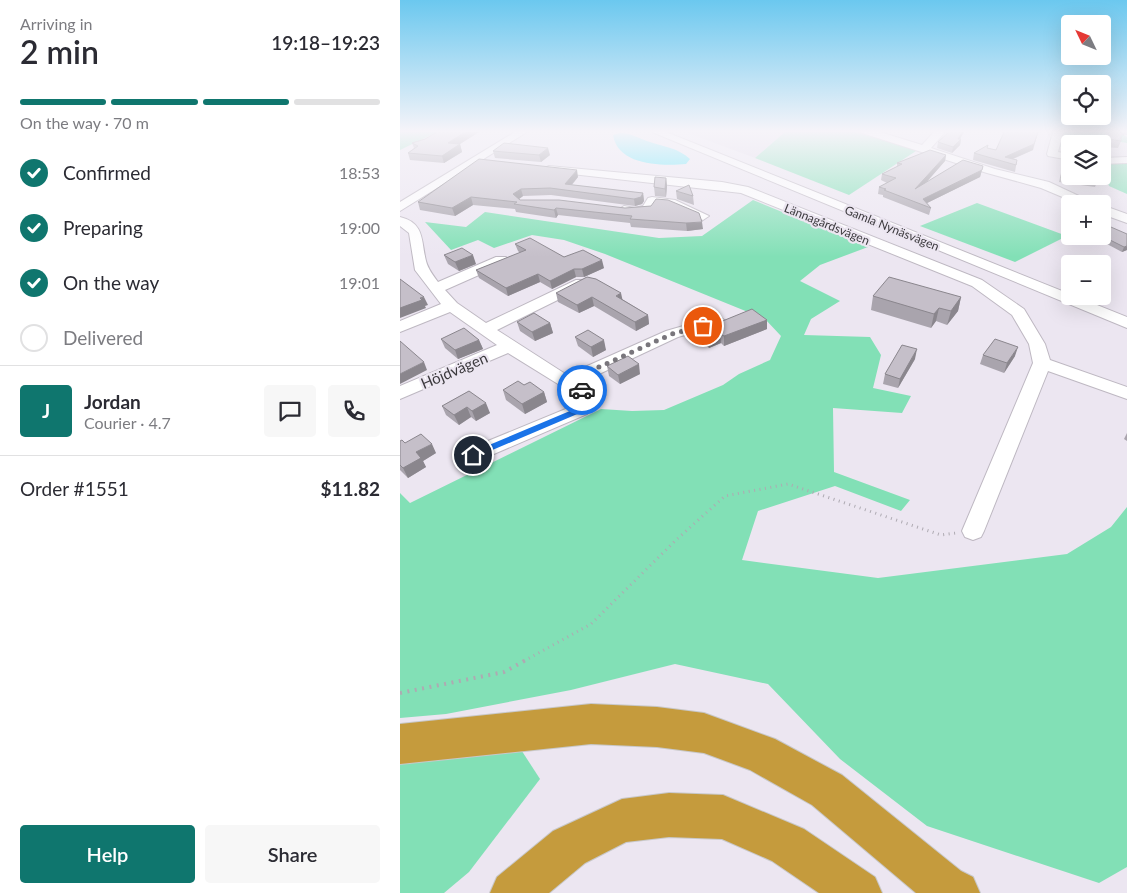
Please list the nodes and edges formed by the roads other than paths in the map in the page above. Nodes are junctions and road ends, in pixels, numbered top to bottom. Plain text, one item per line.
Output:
1 (456, 174) edge
2 (593, 174) edge
3 (596, 174) junction
4 (760, 174) edge
5 (1016, 174) edge
6 (1048, 174) edge
7 (1047, 177) junction
8 (400, 193) edge
9 (1076, 195) edge
10 (418, 196) junction
11 (652, 201) junction
12 (832, 203) junction
13 (400, 207) edge
14 (610, 209) edge
15 (1111, 213) edge
16 (703, 216) dead end
17 (805, 216) junction
18 (1127, 219) edge
19 (400, 221) edge
20 (508, 258) edge
21 (582, 282) edge
22 (436, 288) junction
23 (450, 306) junction
24 (718, 321) edge
25 (1127, 323) edge
26 (400, 327) edge
27 (485, 330) junction
28 (509, 346) junction
29 (1042, 363) junction
30 (566, 382) junction
31 (400, 393) edge
32 (1127, 393) edge
33 (473, 455) dead end
34 (973, 531) road end
35 (400, 744) edge
36 (513, 893) edge
37 (859, 893) edge
38 (957, 893) edge

1 - 10 street
2 - 3 street, Lännagårdsvägen
3 - 11 street
3 - 17 street, Lännagårdsvägen
4 - 12 street, Gamla Nynäsvägen
5 - 7 street
6 - 7 street
7 - 9 street
8 - 10 street
10 - 13 street
11 - 14 street
11 - 16 street
12 - 17 street
12 - 25 street, Gamla Nynäsvägen
15 - 18 street
17 - 29 street, Lännagårdsvägen
19 - 22 street, Höjdvägen
20 - 22 street
21 - 27 street, Höjdvägen
22 - 23 street, Höjdvägen
23 - 26 street
23 - 27 street, Höjdvägen
24 - 30 street
27 - 28 street, Höjdvägen
28 - 30 street, Höjdvägen
28 - 31 street, Höjdvägen
29 - 32 street
29 - 34 street
30 - 33 street, Höjdvägen
35 - 38 highway
36 - 37 highway

